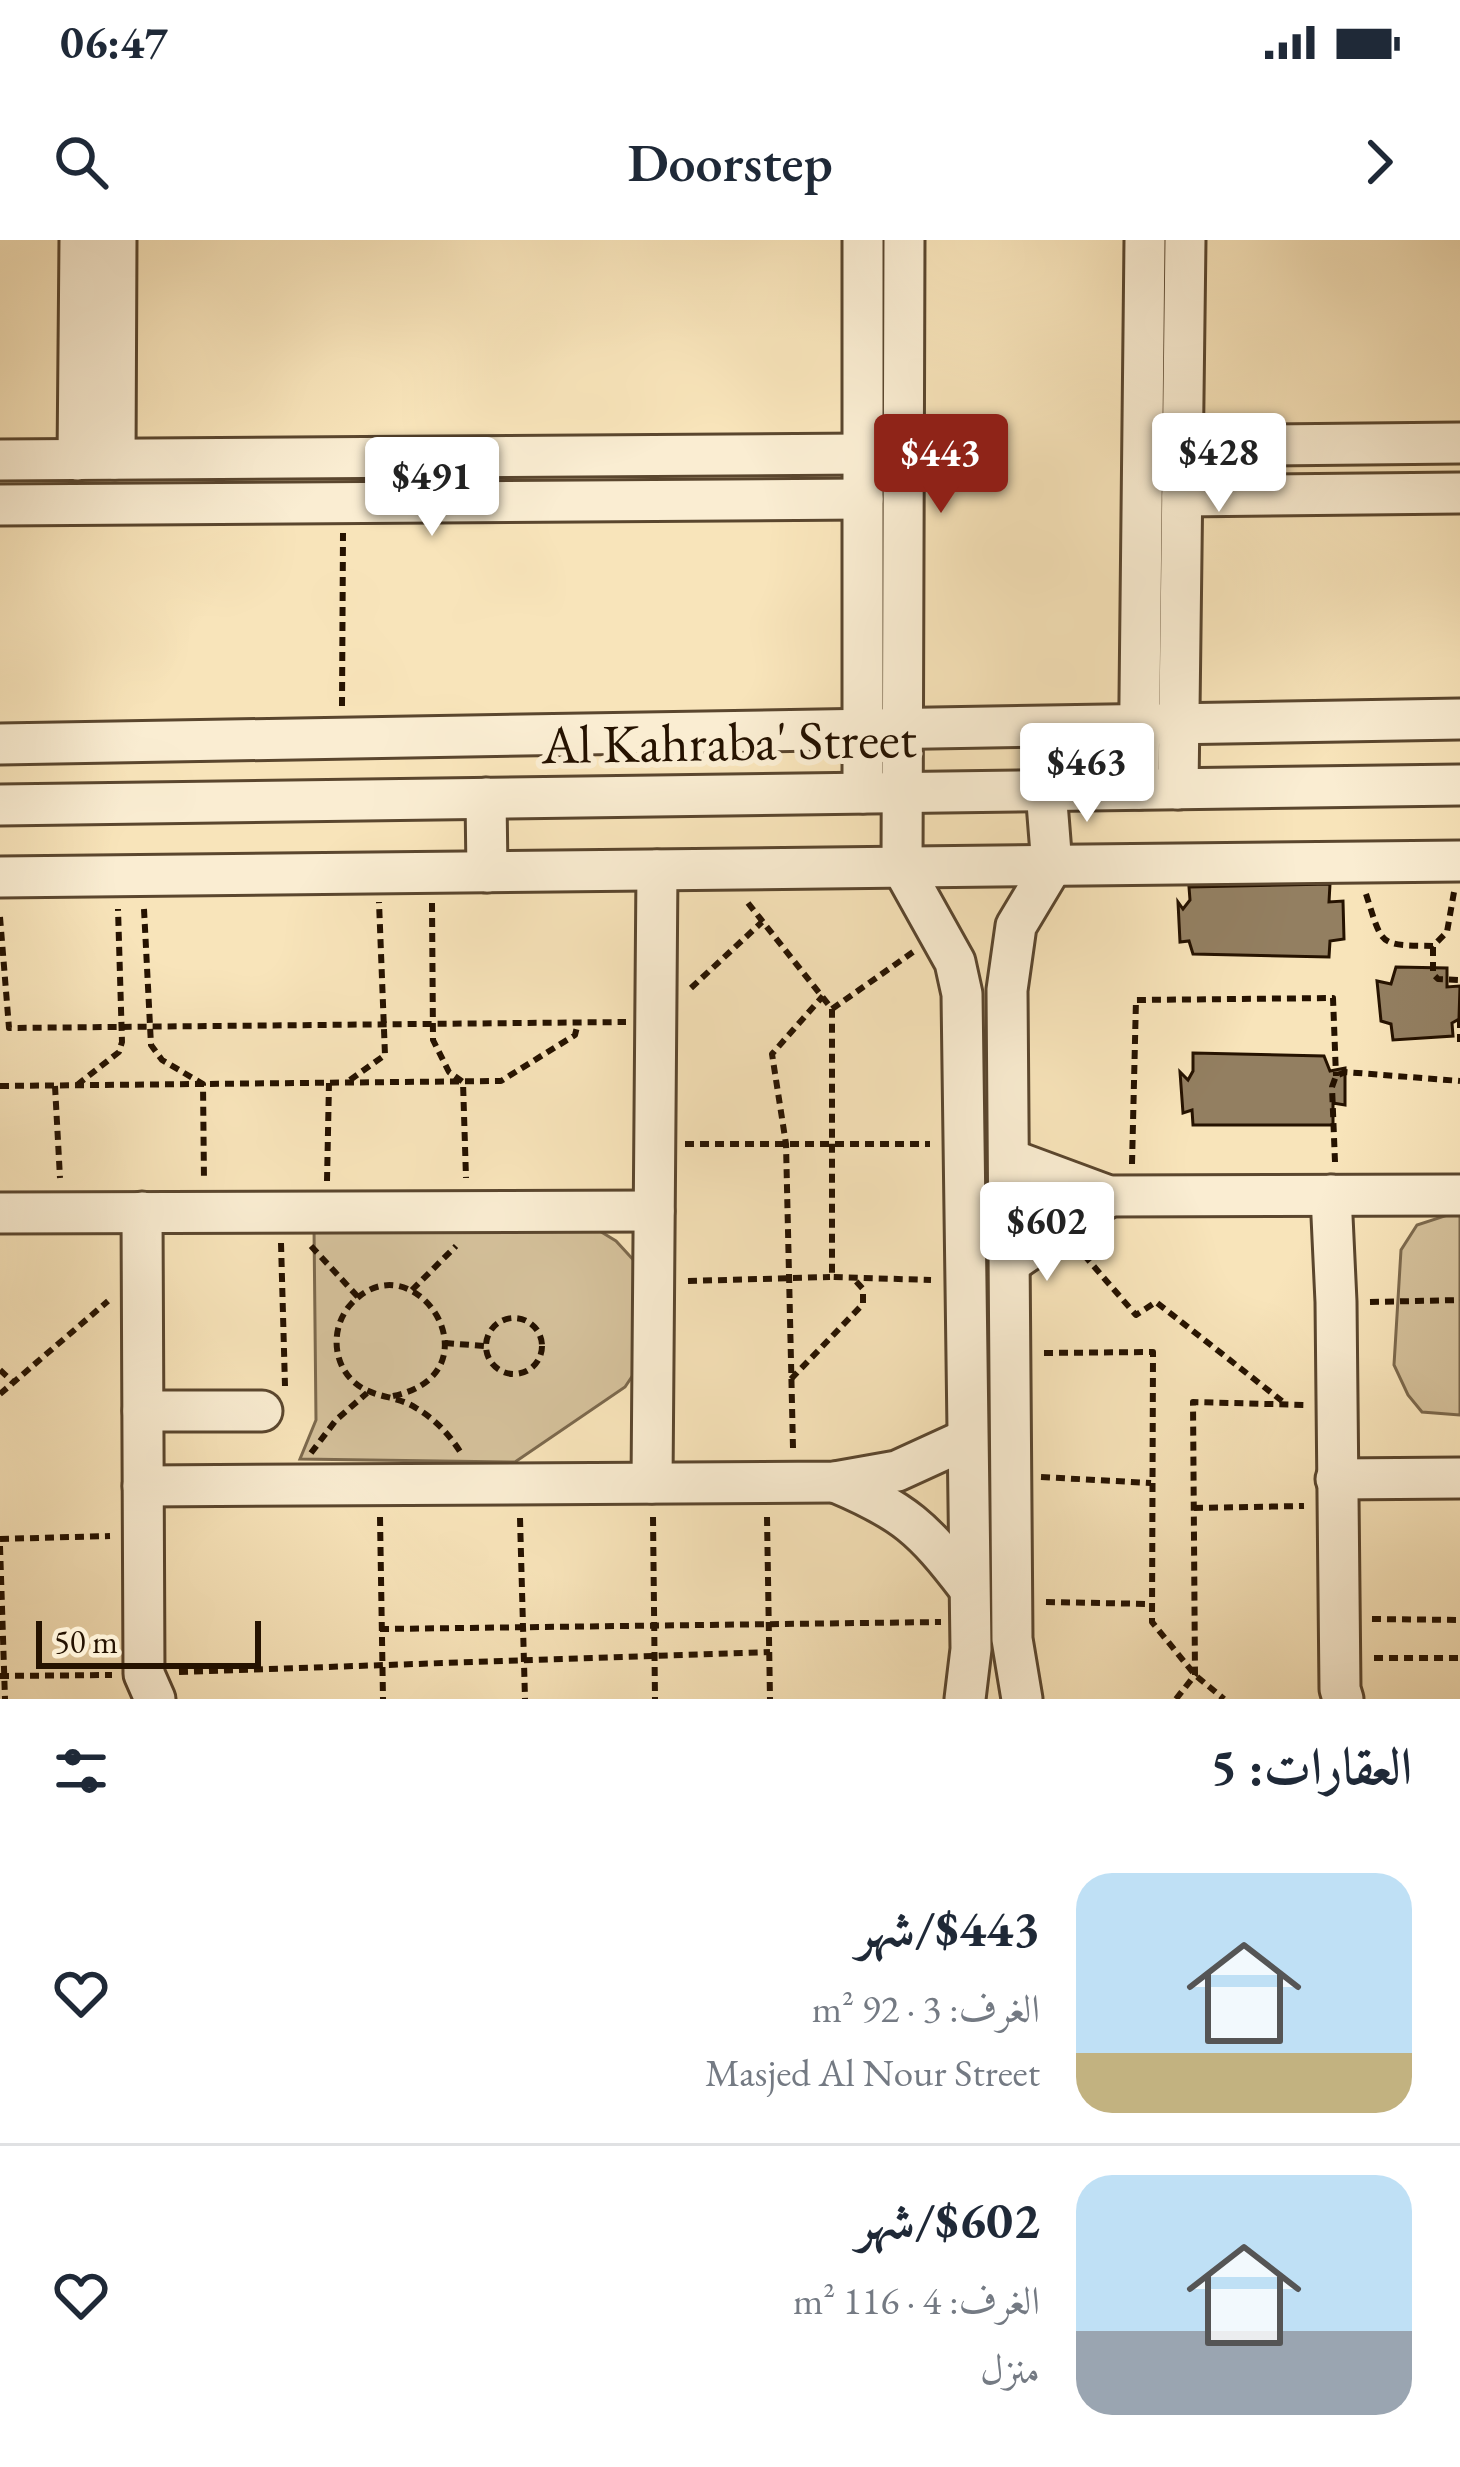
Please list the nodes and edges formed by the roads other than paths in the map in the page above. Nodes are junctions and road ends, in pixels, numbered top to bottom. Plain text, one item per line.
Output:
1 (80, 240) edge
2 (116, 240) edge
3 (863, 240) edge
4 (904, 240) edge
5 (1145, 240) edge
6 (1185, 240) edge
7 (1144, 348) junction
8 (1184, 349) junction
9 (1460, 443) edge
10 (1183, 446) junction
11 (862, 454) junction
12 (97, 459) junction
13 (168, 459) junction
14 (0, 460) edge
15 (1460, 493) edge
16 (1182, 496) junction
17 (863, 499) junction
18 (168, 504) junction
19 (0, 505) edge
20 (1460, 719) edge
21 (1350, 721) junction
22 (1140, 724) junction
23 (1179, 724) junction
24 (903, 728) junction
25 (863, 729) junction
26 (0, 744) edge
27 (1460, 785) edge
28 (1350, 787) junction
29 (1178, 789) junction
30 (1046, 790) junction
31 (1139, 790) junction
32 (903, 792) junction
33 (862, 793) junction
34 (487, 798) junction
35 (0, 805) edge
36 (1460, 861) edge
37 (1052, 866) junction
38 (902, 867) junction
39 (657, 870) junction
40 (487, 872) junction
41 (0, 877) edge
42 (1009, 1159) junction
43 (1333, 1195) junction
44 (1460, 1195) edge
45 (1120, 1196) junction
46 (654, 1211) junction
47 (142, 1212) junction
48 (0, 1213) edge
49 (1010, 1263) junction
50 (274, 1402) road end
51 (143, 1411) junction
52 (967, 1439) junction
53 (1460, 1478) edge
54 (835, 1482) junction
55 (652, 1483) junction
56 (143, 1486) junction
57 (1336, 1492) junction
58 (968, 1604) junction
59 (1339, 1686) edge
60 (144, 1690) edge
61 (965, 1699) edge
62 (1022, 1699) edge

1 - 12 street
2 - 12 street
3 - 11 street
4 - 24 street
5 - 7 street
6 - 8 street
7 - 8 street
7 - 22 street
8 - 10 street
9 - 10 street
10 - 16 street
11 - 13 street
11 - 17 street
12 - 13 street
12 - 14 street
13 - 18 street
15 - 16 street
16 - 23 street
17 - 18 street
17 - 25 street
18 - 19 street
20 - 21 street
21 - 23 street
21 - 28 street
22 - 23 street
22 - 24 street
22 - 31 street
23 - 29 street
24 - 25 street
24 - 32 street
25 - 26 street
25 - 33 street
27 - 28 street, Al Kahraba' Street
28 - 29 street, Al Kahraba' Street
29 - 31 street, Al Kahraba' Street
30 - 31 street, Al Kahraba' Street
30 - 32 street, Al Kahraba' Street
30 - 37 street
32 - 33 street, Al Kahraba' Street
32 - 38 street
33 - 34 street, Al Kahraba' Street
34 - 35 street, Al Kahraba' Street
34 - 40 street
36 - 37 street
37 - 38 street
37 - 42 street
38 - 39 street
38 - 52 street
39 - 40 street
39 - 46 street
40 - 41 street
42 - 45 street
42 - 49 street
43 - 44 street
43 - 45 street
43 - 57 street
45 - 49 street
46 - 47 street
46 - 55 street
47 - 48 street
47 - 51 street
49 - 62 street
50 - 51 street
51 - 56 street
52 - 54 street
52 - 58 street
53 - 57 street
54 - 55 street
54 - 58 street
55 - 56 street
56 - 60 street
57 - 59 street
58 - 61 street

